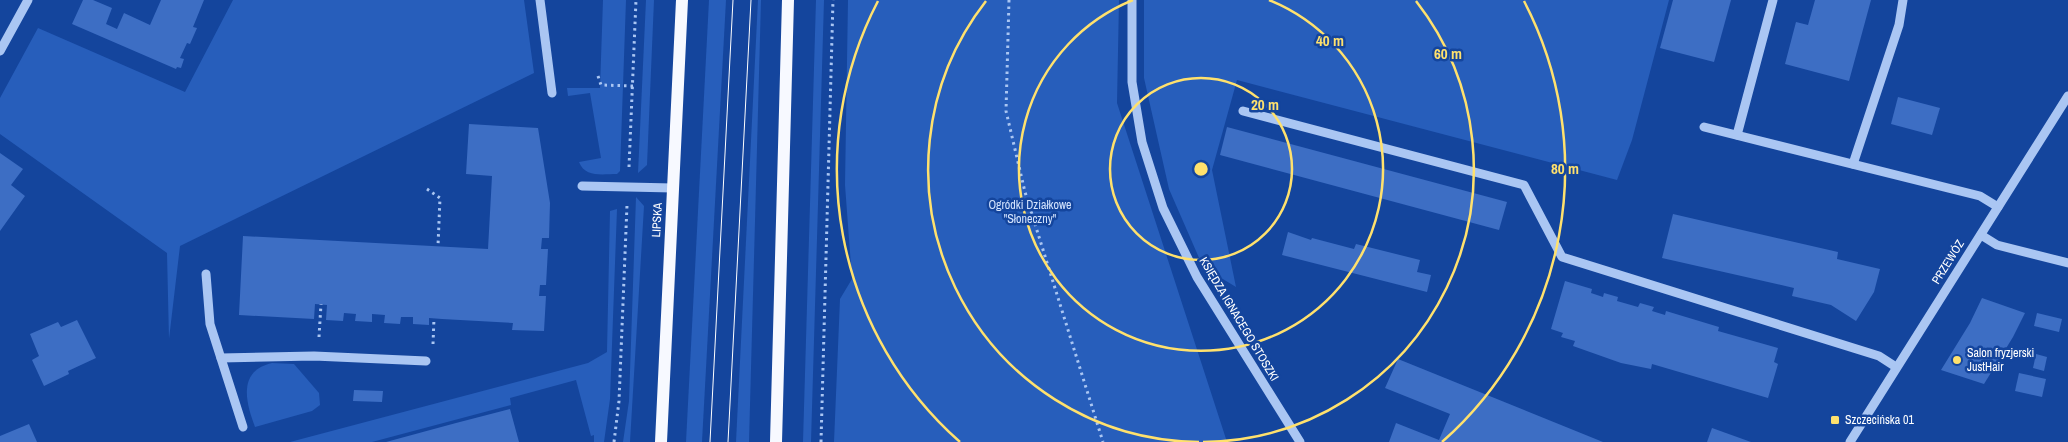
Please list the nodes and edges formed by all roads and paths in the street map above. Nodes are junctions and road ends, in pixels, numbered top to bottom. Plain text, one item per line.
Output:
1 (28, 0) edge
2 (540, 0) edge
3 (636, 0) edge
4 (682, 0) edge
5 (788, 0) edge
6 (833, 0) edge
7 (1009, 0) edge
8 (1132, 0) edge
9 (1773, 0) edge
10 (1903, 0) edge
11 (0, 51) edge
12 (598, 76) dead end
13 (633, 86) junction
14 (552, 93) dead end
15 (2068, 96) edge
16 (1243, 111) dead end
17 (1704, 127) dead end
18 (1737, 135) junction
19 (1853, 164) junction
20 (582, 186) dead end
21 (628, 186) junction
22 (673, 188) junction
23 (427, 189) dead end
24 (1998, 207) junction
25 (1980, 235) junction
26 (438, 246) dead end
27 (2068, 263) edge
28 (206, 274) dead end
29 (434, 318) dead end
30 (433, 352) dead end
31 (221, 358) junction
32 (426, 362) dead end
33 (1896, 367) junction
34 (244, 427) dead end
35 (614, 442) edge
36 (661, 442) edge
37 (776, 442) edge
38 (821, 442) edge
39 (1103, 442) edge
40 (1300, 442) edge
41 (1850, 442) edge

1 - 11 street
2 - 14 street
3 - 13 path
4 - 22 main road, LIPSKA
5 - 37 main road
6 - 38 path
7 - 39 path
8 - 40 street, KSIĘDZA IGNACEGO STOSZKI
9 - 18 street
10 - 19 street
12 - 13 path
13 - 21 path
15 - 24 street, PRZEWÓZ
16 - 33 street
17 - 18 street
18 - 19 street
19 - 24 street
20 - 21 street
21 - 22 street
21 - 35 path
22 - 36 main road, LIPSKA
23 - 26 path
24 - 25 street, PRZEWÓZ
25 - 27 street
25 - 33 street, PRZEWÓZ
28 - 31 street
29 - 30 path
31 - 32 street
31 - 34 street
33 - 41 street, PRZEWÓZ

